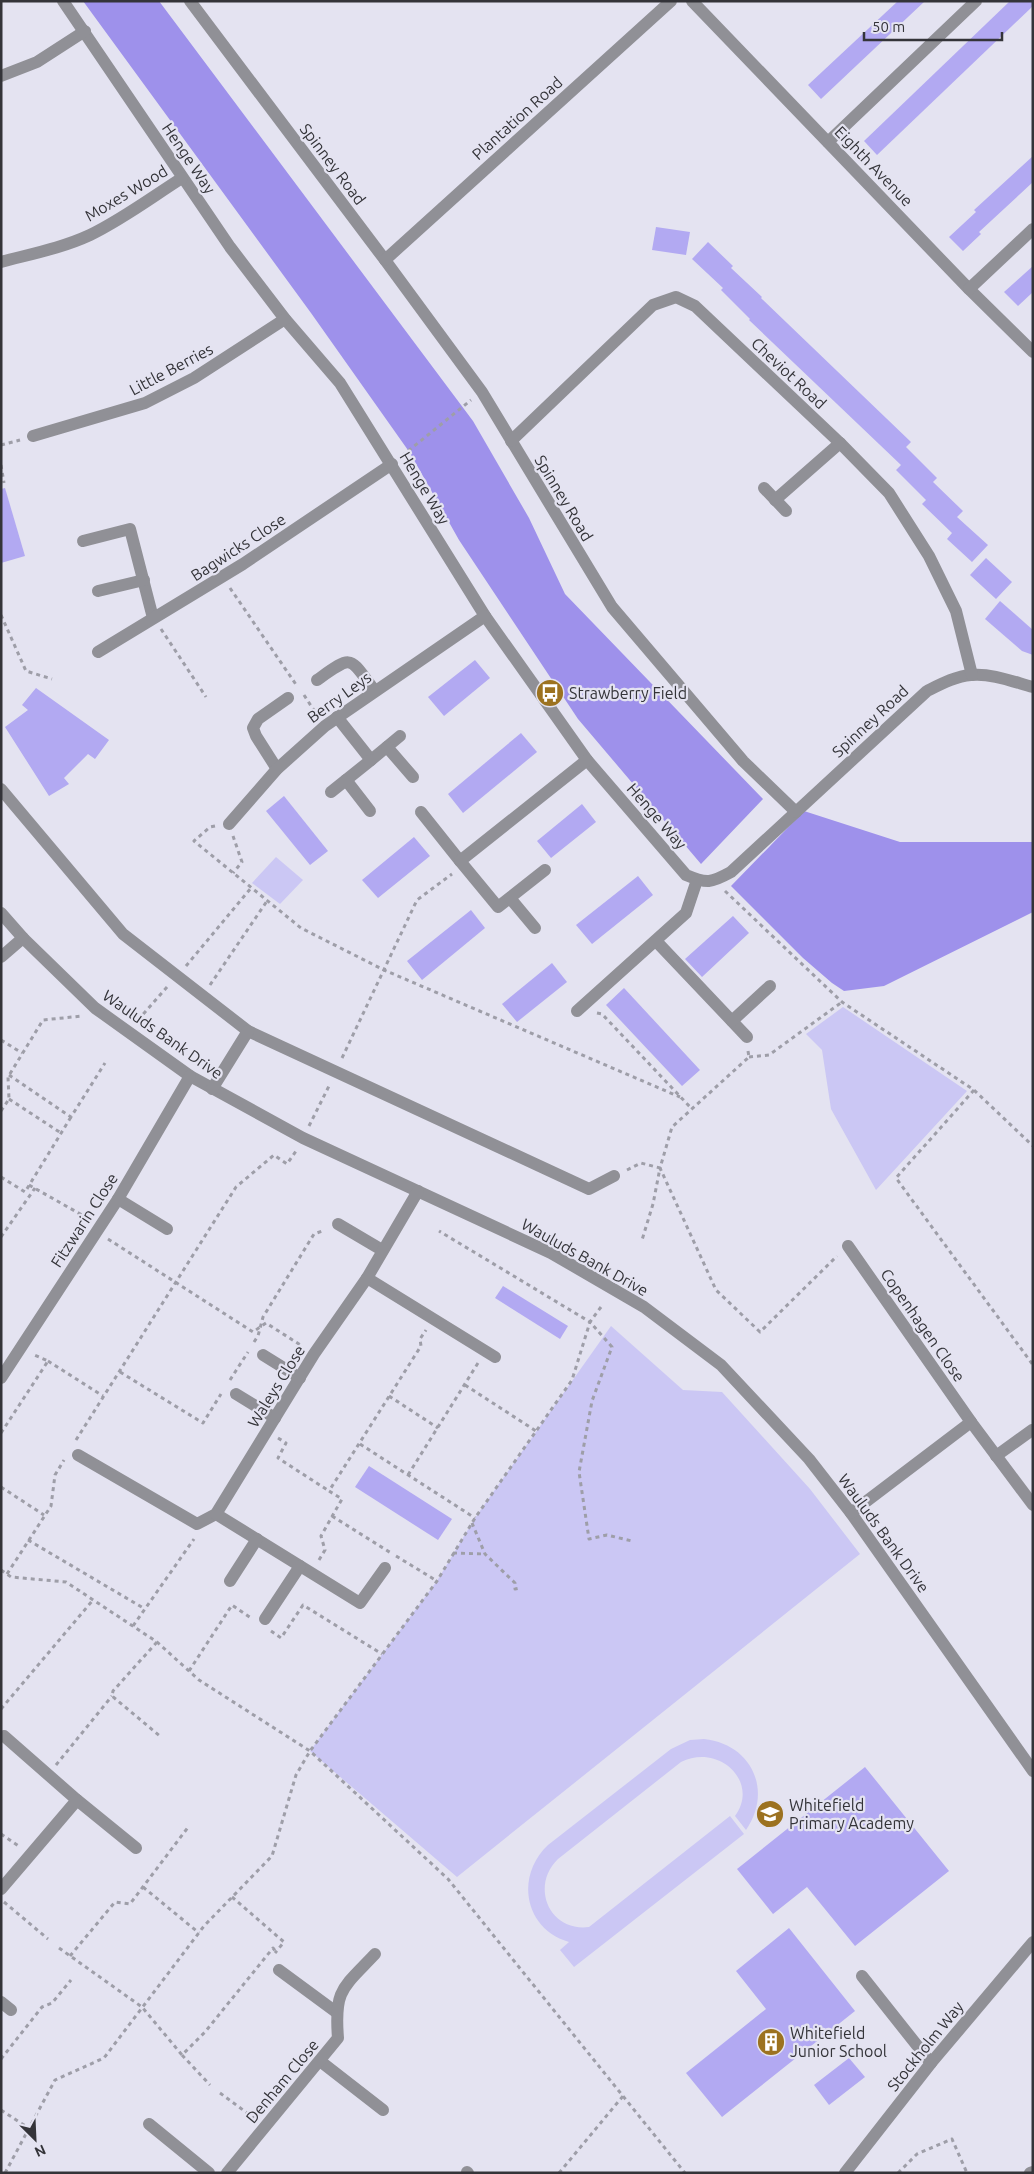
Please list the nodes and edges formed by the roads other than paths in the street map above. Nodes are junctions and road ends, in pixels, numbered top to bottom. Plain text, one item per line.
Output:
1 (63, 1) edge
2 (190, 1) edge
3 (671, 1) edge
4 (692, 1) edge
5 (976, 1) edge
6 (85, 31) junction
7 (1, 76) edge
8 (828, 142) junction
9 (182, 178) junction
10 (1033, 229) edge
11 (385, 260) junction
12 (1, 262) edge
13 (969, 289) junction
14 (285, 319) junction
15 (1033, 352) edge
16 (34, 436) dead end
17 (511, 441) junction
18 (840, 443) junction
19 (392, 464) junction
20 (764, 488) dead end
21 (775, 500) junction
22 (786, 511) dead end
23 (83, 540) dead end
24 (144, 580) junction
25 (98, 591) dead end
26 (485, 616) junction
27 (153, 618) junction
28 (98, 652) dead end
29 (972, 675) junction
30 (317, 680) dead end
31 (1033, 687) edge
32 (375, 691) junction
33 (288, 698) dead end
34 (337, 717) junction
35 (400, 736) dead end
36 (387, 747) junction
37 (370, 760) junction
38 (587, 760) junction
39 (277, 769) junction
40 (413, 778) dead end
41 (346, 780) junction
42 (1, 788) edge
43 (331, 792) dead end
44 (370, 811) dead end
45 (421, 812) dead end
46 (796, 812) junction
47 (229, 824) road end
48 (460, 861) junction
49 (545, 870) dead end
50 (697, 880) junction
51 (510, 898) junction
52 (1, 913) edge
53 (535, 928) dead end
54 (23, 938) junction
55 (656, 941) junction
56 (1, 957) edge
57 (770, 986) dead end
58 (577, 1012) road end
59 (732, 1021) junction
60 (248, 1031) junction
61 (747, 1037) road end
62 (190, 1076) junction
63 (212, 1090) junction
64 (614, 1176) road end
65 (418, 1191) junction
66 (118, 1199) junction
67 (338, 1224) road end
68 (167, 1229) dead end
69 (848, 1246) road end
70 (382, 1250) junction
71 (367, 1278) junction
72 (490, 1354) road end
73 (263, 1355) dead end
74 (1, 1378) edge
75 (300, 1378) junction
76 (236, 1394) dead end
77 (275, 1418) junction
78 (971, 1422) junction
79 (1032, 1430) edge
80 (78, 1455) dead end
81 (996, 1456) junction
82 (1033, 1505) edge
83 (851, 1513) junction
84 (216, 1514) junction
85 (257, 1539) junction
86 (385, 1568) dead end
87 (305, 1569) junction
88 (230, 1581) dead end
89 (265, 1619) dead end
90 (4, 1736) dead end
91 (1033, 1771) edge
92 (77, 1800) junction
93 (136, 1848) dead end
94 (1, 1889) edge
95 (1033, 1942) edge
96 (375, 1954) dead end
97 (279, 1970) road end
98 (862, 1976) dead end
99 (336, 2012) junction
100 (320, 2061) junction
101 (931, 2063) junction
102 (382, 2110) dead end
103 (149, 2124) dead end
104 (209, 2173) edge
105 (227, 2173) edge
106 (845, 2173) edge

1 - 6 street, Henge Way
2 - 11 street, Spinney Road
3 - 11 street, Plantation Road
4 - 8 street, Eighth Avenue
5 - 8 street
6 - 7 street
6 - 9 street, Henge Way
8 - 13 street, Eighth Avenue
9 - 12 street, Moxes Wood
9 - 14 street, Henge Way
10 - 13 street
11 - 17 street, Spinney Road
13 - 15 street, Eighth Avenue
14 - 16 street, Little Berries
14 - 19 street, Henge Way
17 - 18 street, Cheviot Road
17 - 46 street, Spinney Road
18 - 21 street
18 - 29 street, Cheviot Road
19 - 26 street, Henge Way
19 - 27 street, Bagwicks Close
20 - 21 street
21 - 22 street
23 - 24 street
24 - 25 street
24 - 27 street
26 - 32 street, Berry Leys
26 - 38 street, Henge Way
27 - 28 street, Bagwicks Close
29 - 31 street, Spinney Road
29 - 46 street, Spinney Road
30 - 32 street
32 - 34 street, Berry Leys
33 - 39 street
34 - 37 street
34 - 39 street, Berry Leys
35 - 36 street
36 - 37 street
36 - 40 street
37 - 41 street
38 - 48 street
38 - 50 street, Henge Way
39 - 47 street, Berry Leys
41 - 43 street
41 - 44 street
42 - 60 street
45 - 48 street
46 - 50 street
48 - 51 street
49 - 51 street
50 - 55 street
51 - 53 street
52 - 54 street, Wauluds Bank Drive
54 - 56 street
54 - 62 street, Wauluds Bank Drive
55 - 58 street
55 - 59 street
57 - 59 street
59 - 61 street
60 - 63 street
60 - 64 street
62 - 63 street, Wauluds Bank Drive
62 - 66 street, Fitzwarin Close
63 - 65 street, Wauluds Bank Drive
65 - 70 street, Waleys Close
65 - 83 street, Wauluds Bank Drive
66 - 68 street
66 - 74 street, Fitzwarin Close
67 - 70 street
69 - 78 street, Copenhagen Close
70 - 71 street, Waleys Close
71 - 72 street
71 - 75 street, Waleys Close
73 - 75 street
75 - 77 street, Waleys Close
76 - 77 street
77 - 84 street, Waleys Close
78 - 81 street, Copenhagen Close
78 - 83 street
79 - 81 street
80 - 84 street
81 - 82 street, Copenhagen Close
83 - 91 street, Wauluds Bank Drive
84 - 85 street
85 - 87 street
85 - 88 street
86 - 87 street
87 - 89 street
90 - 92 street
92 - 93 street
92 - 94 street
95 - 101 street, Stockholm Way
96 - 99 street, Denham Close
97 - 99 street
98 - 101 street
99 - 100 street, Denham Close
100 - 102 street
100 - 105 street, Denham Close
101 - 106 street, Stockholm Way
103 - 104 street

